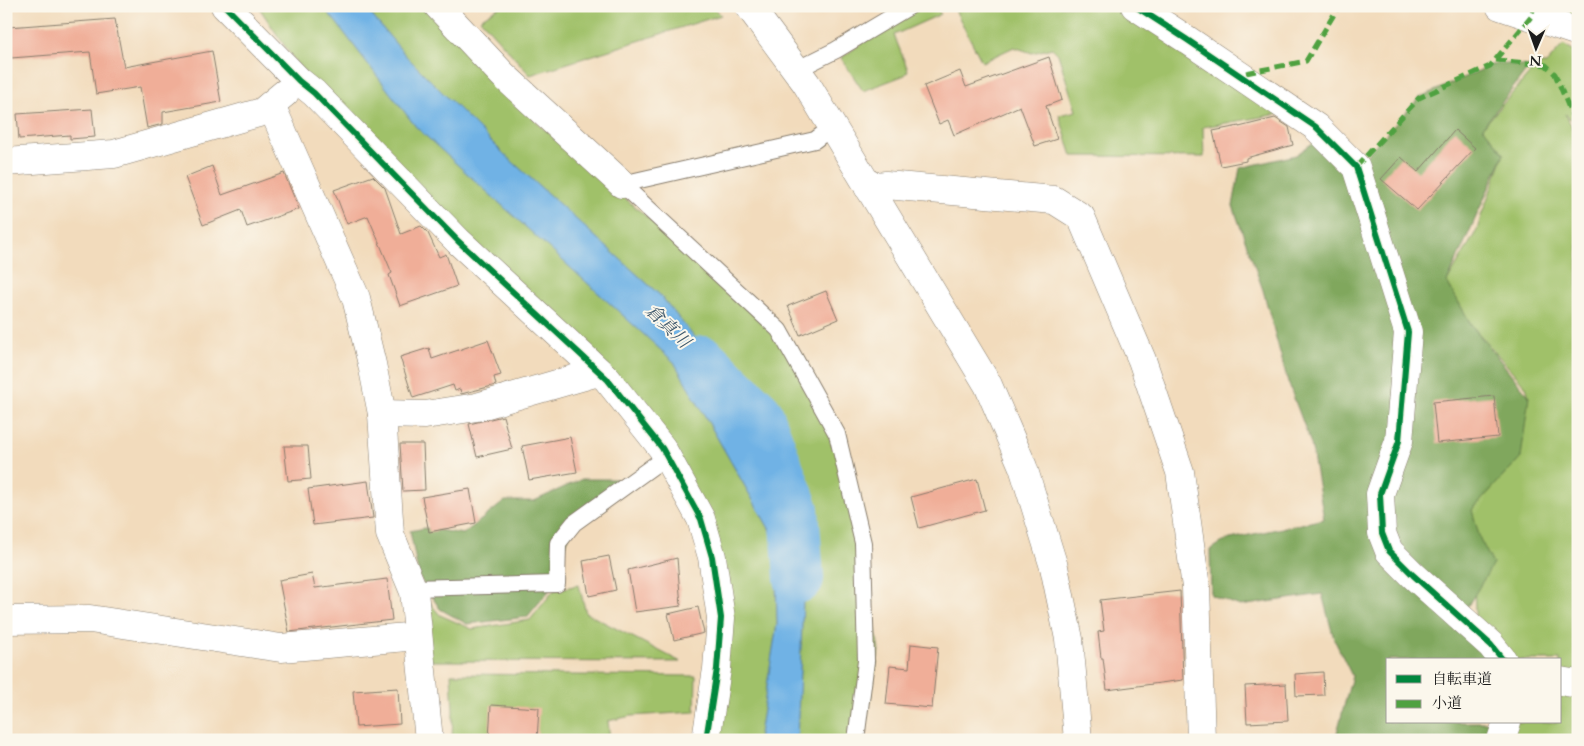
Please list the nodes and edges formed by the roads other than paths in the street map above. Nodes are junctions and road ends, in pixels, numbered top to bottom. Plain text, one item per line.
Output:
1 (225, 6) edge
2 (438, 6) edge
3 (749, 6) edge
4 (910, 6) edge
5 (1135, 6) edge
6 (1500, 6) edge
7 (1578, 32) edge
8 (796, 70) junction
9 (299, 81) junction
10 (271, 105) junction
11 (832, 127) junction
12 (6, 162) edge
13 (622, 184) junction
14 (868, 187) junction
15 (598, 372) junction
16 (382, 414) junction
17 (667, 456) junction
18 (412, 588) junction
19 (6, 620) edge
20 (418, 636) junction
21 (1501, 658) edge
22 (1562, 681) edge
23 (1578, 684) edge
24 (1506, 724) edge
25 (429, 740) edge
26 (706, 740) edge
27 (856, 740) edge
28 (1078, 740) edge
29 (1201, 740) edge
30 (1501, 740) edge

1 - 9 street
2 - 13 street
3 - 8 street
4 - 8 lane
5 - 21 street
6 - 7 street
8 - 11 street
9 - 10 street
9 - 15 street
10 - 12 street
10 - 16 street
11 - 13 lane
11 - 14 street
13 - 27 lane
14 - 28 street
14 - 29 street
15 - 16 street
15 - 17 street
16 - 18 street
17 - 18 lane
17 - 26 street
18 - 20 street
19 - 20 street
20 - 25 street
22 - 23 street
24 - 30 street

